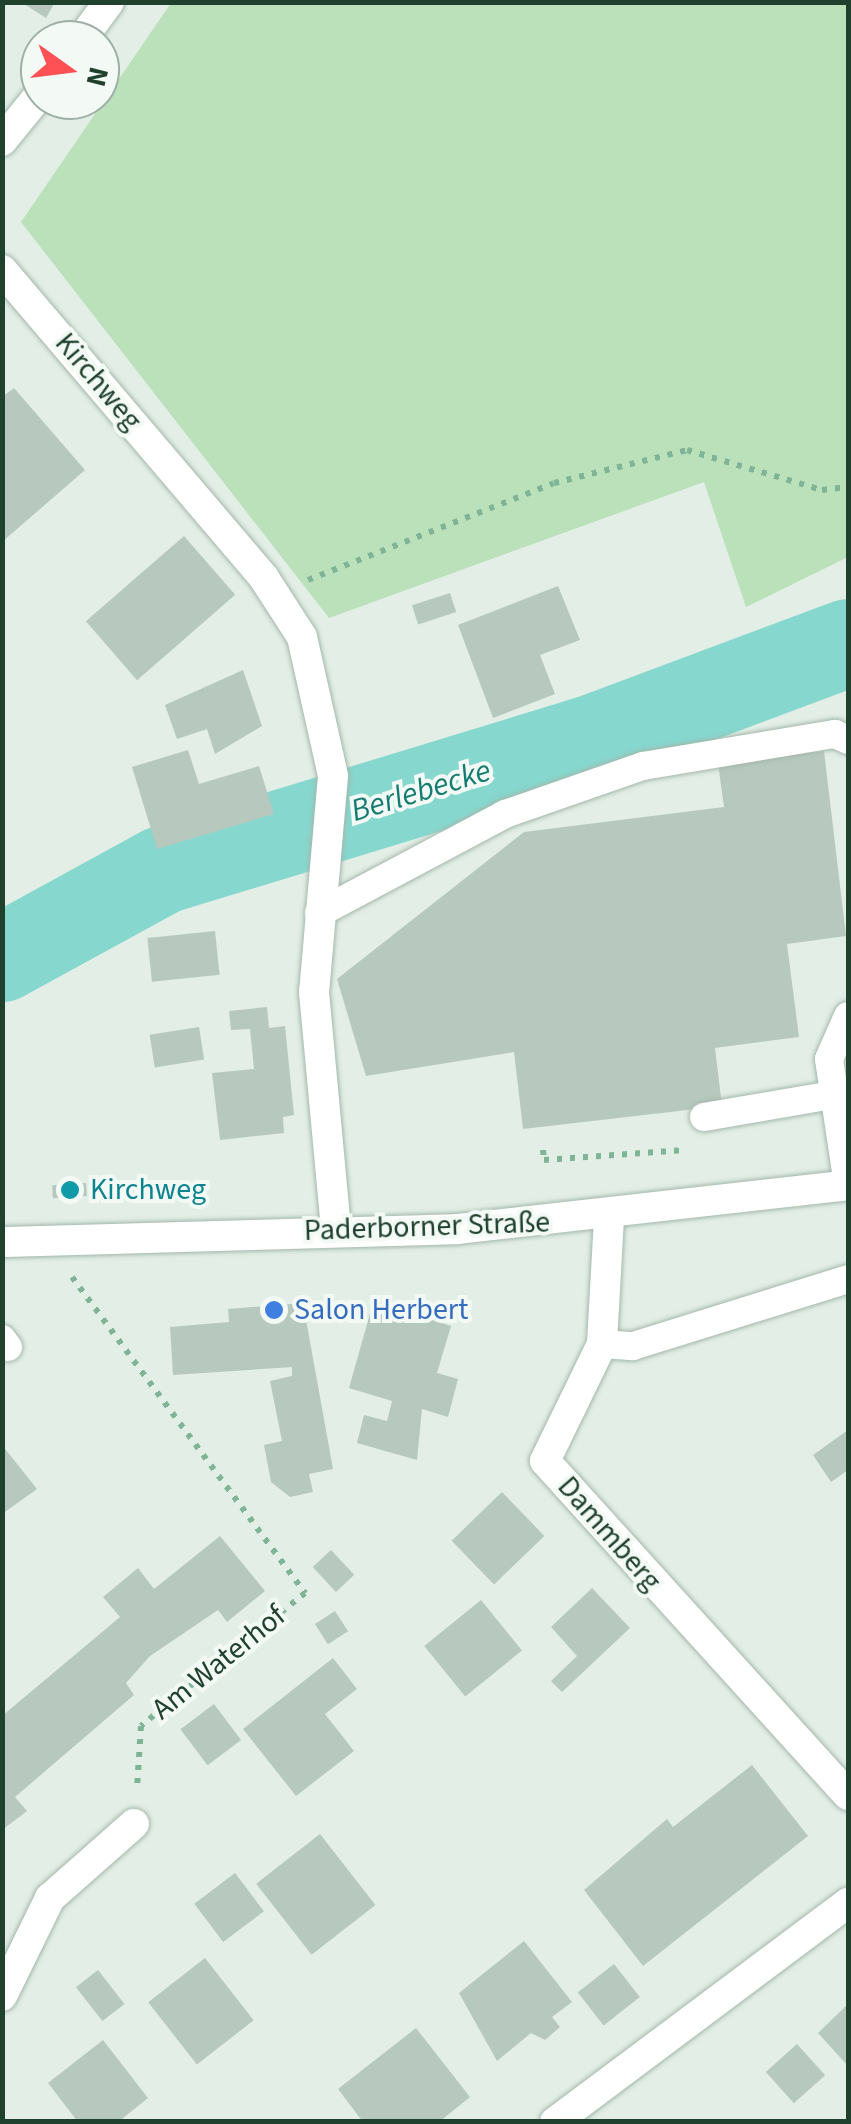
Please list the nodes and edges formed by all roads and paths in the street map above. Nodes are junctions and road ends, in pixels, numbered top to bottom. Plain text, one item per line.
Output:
1 (20, 119) edge
2 (2, 141) edge
3 (2, 270) edge
4 (848, 488) edge
5 (274, 593) junction
6 (842, 737) edge
7 (319, 914) junction
8 (848, 1016) edge
9 (833, 1095) junction
10 (704, 1117) joint
11 (543, 1150) dead end
12 (848, 1185) edge
13 (609, 1218) junction
14 (336, 1231) junction
15 (2, 1242) edge
16 (66, 1242) junction
17 (848, 1278) edge
18 (602, 1344) junction
19 (848, 1795) edge
20 (134, 1824) joint
21 (848, 1903) edge
22 (2, 1996) edge
23 (556, 2122) edge

1 - 2 street
3 - 5 street, Kirchweg
4 - 5 path
5 - 7 street, Kirchweg
6 - 7 lane
7 - 14 street, Kirchweg
8 - 9 lane
9 - 10 lane
9 - 12 lane
10 - 11 path
12 - 13 street, Paderborner Straße
13 - 14 street, Paderborner Straße
13 - 18 street, Dammberg
14 - 16 street, Paderborner Straße
15 - 16 street, Paderborner Straße
16 - 20 path, Am Waterhof
17 - 18 lane
18 - 19 street, Dammberg
20 - 22 street
21 - 23 street

